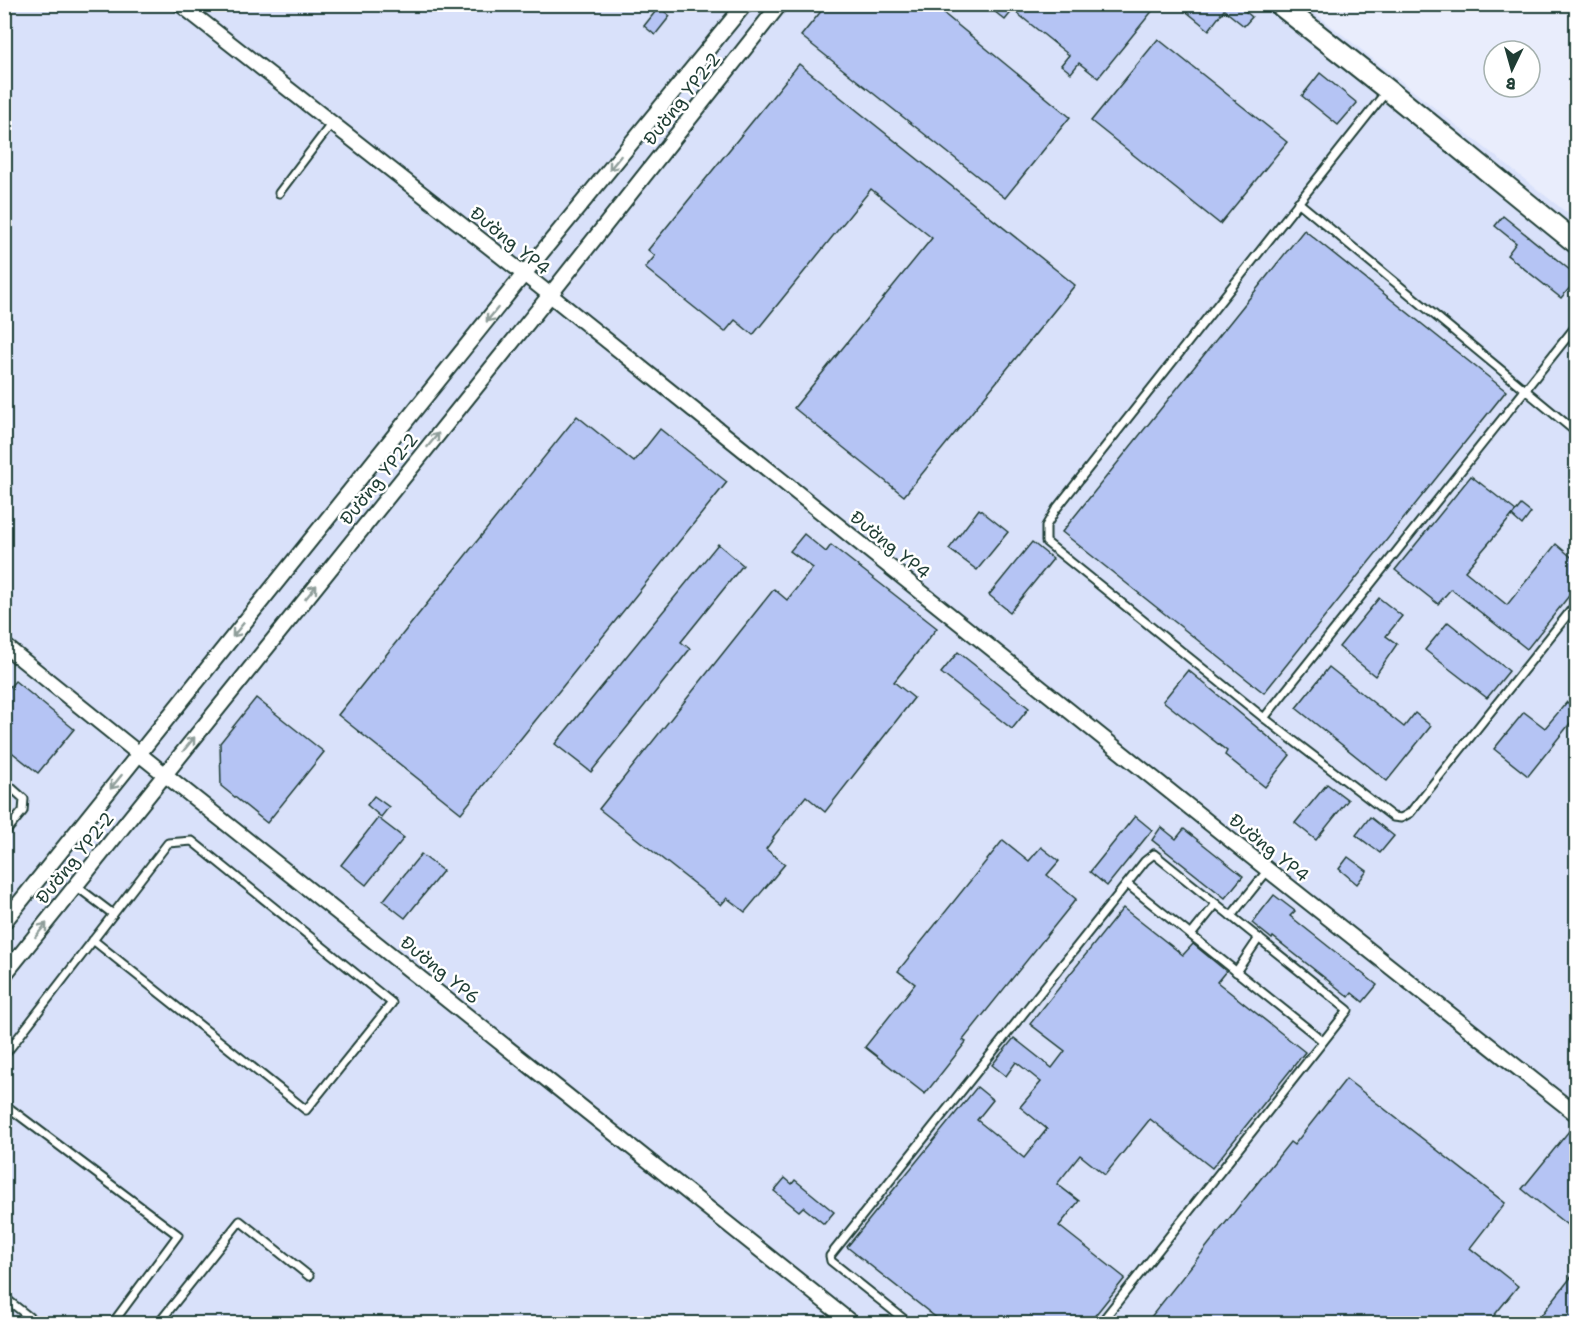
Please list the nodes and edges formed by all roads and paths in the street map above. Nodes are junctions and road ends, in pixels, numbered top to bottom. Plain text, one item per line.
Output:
1 (180, 4) edge
2 (745, 4) edge
3 (780, 4) edge
4 (1285, 6) edge
5 (1388, 90) junction
6 (332, 123) junction
7 (279, 193) dead end
8 (1298, 202) junction
9 (1576, 243) edge
10 (524, 274) junction
11 (549, 295) junction
12 (1576, 326) edge
13 (1525, 390) junction
14 (1576, 432) edge
15 (1576, 604) edge
16 (6, 650) edge
17 (1264, 718) junction
18 (138, 753) junction
19 (165, 774) junction
20 (4, 781) edge
21 (4, 834) edge
22 (1268, 870) junction
23 (1127, 884) junction
24 (76, 886) junction
25 (1216, 904) junction
26 (113, 914) junction
27 (1231, 916) junction
28 (4, 922) edge
29 (1191, 935) junction
30 (1259, 938) junction
31 (93, 940) junction
32 (1236, 972) junction
33 (4, 975) edge
34 (1323, 1041) junction
35 (4, 1056) edge
36 (4, 1104) edge
37 (1576, 1114) edge
38 (309, 1276) dead end
39 (4, 1297) edge
40 (38, 1323) edge
41 (112, 1323) edge
42 (158, 1323) edge
43 (854, 1323) edge
44 (910, 1323) edge
45 (1100, 1323) edge

1 - 6 street, Đường YP4
2 -> 10 street, Đường YP2-2
3 - 11 street, Đường YP2-2
4 - 5 street
5 - 8 lane
5 - 9 street
6 - 7 lane
6 - 10 street, Đường YP4
8 - 13 lane
8 - 17 lane
10 - 11 street, Đường YP4
10 -> 18 street, Đường YP2-2
19 -> 11 street, Đường YP2-2
11 - 22 street, Đường YP4
12 - 13 lane
13 - 14 lane
13 - 17 lane
15 - 17 lane
16 - 18 street, Đường YP6
18 - 19 street, Đường YP6
18 -> 28 street, Đường YP2-2
19 - 24 street, Đường YP2-2
19 - 43 street, Đường YP6
20 - 21 lane
22 - 27 lane
22 - 37 street, Đường YP4
23 - 25 lane
23 - 29 lane
23 - 44 lane
24 - 26 lane
33 -> 24 street, Đường YP2-2
25 - 27 lane
25 - 29 lane
26 - 31 lane
26 - 31 lane
27 - 30 lane
29 - 32 lane
30 - 32 lane
30 - 34 lane
31 - 35 lane
32 - 34 lane
34 - 45 lane
36 - 41 lane
38 - 42 lane
39 - 40 lane

